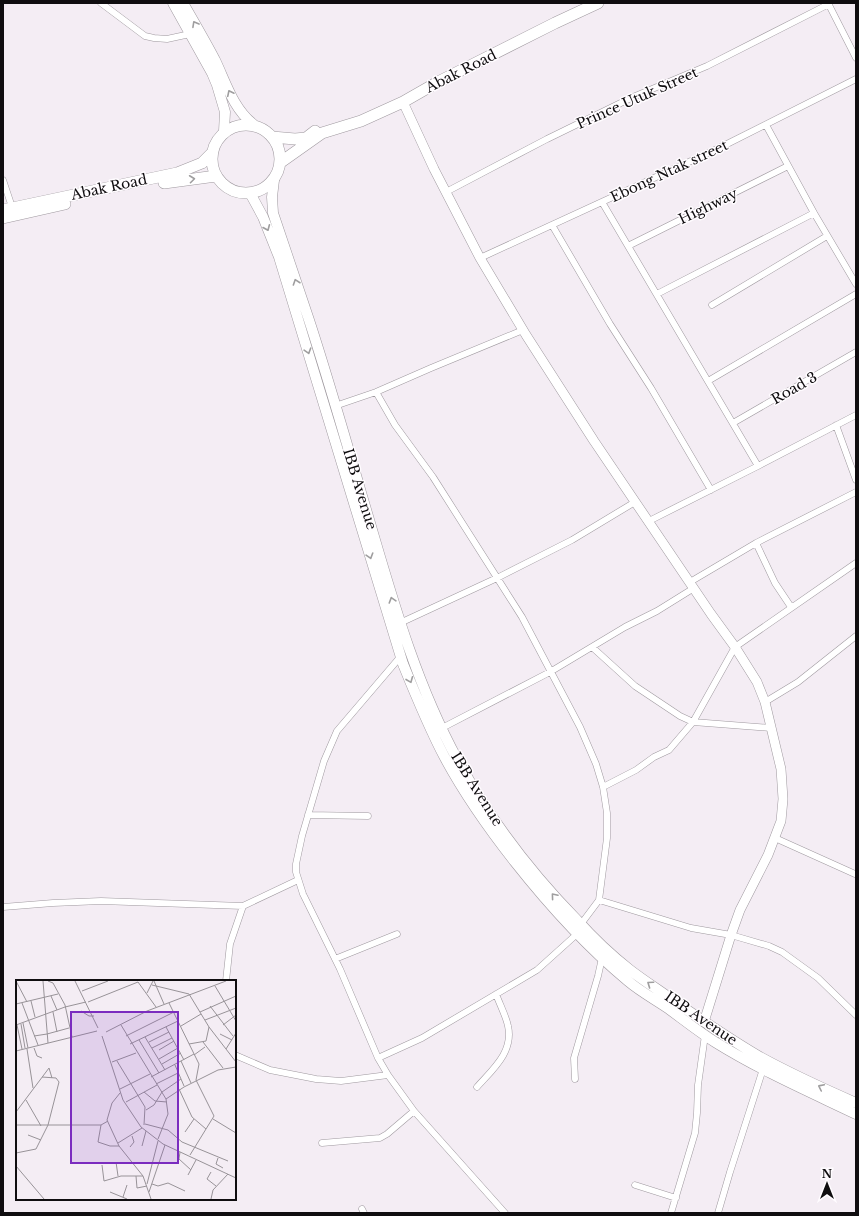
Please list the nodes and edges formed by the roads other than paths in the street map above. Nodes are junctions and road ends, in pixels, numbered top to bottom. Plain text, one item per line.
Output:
1 (101, 3) edge
2 (173, 3) edge
3 (183, 3) edge
4 (582, 3) edge
5 (598, 3) edge
6 (828, 4) edge
7 (190, 34) junction
8 (203, 47) junction
9 (856, 58) edge
10 (856, 79) edge
11 (403, 102) junction
12 (253, 124) junction
13 (766, 125) junction
14 (321, 130) junction
15 (224, 131) junction
16 (272, 137) junction
17 (211, 154) junction
18 (281, 162) junction
19 (788, 166) junction
20 (216, 176) junction
21 (3, 180) edge
22 (274, 180) junction
23 (446, 192) junction
24 (250, 193) junction
25 (602, 202) junction
26 (8, 208) edge
27 (814, 213) junction
28 (3, 218) edge
29 (552, 225) junction
30 (827, 236) junction
31 (628, 246) junction
32 (480, 258) junction
33 (856, 284) edge
34 (657, 294) junction
35 (856, 294) edge
36 (712, 305) dead end
37 (523, 330) junction
38 (856, 352) edge
39 (708, 381) junction
40 (376, 392) junction
41 (335, 406) junction
42 (856, 415) edge
43 (733, 423) junction
44 (836, 425) junction
45 (758, 466) junction
46 (856, 480) edge
47 (711, 490) junction
48 (856, 492) edge
49 (635, 502) junction
50 (649, 521) junction
51 (756, 543) junction
52 (856, 562) edge
53 (497, 578) junction
54 (692, 585) junction
55 (791, 607) junction
56 (400, 624) junction
57 (856, 636) edge
58 (592, 647) junction
59 (735, 647) junction
60 (401, 656) junction
61 (550, 672) junction
62 (766, 702) junction
63 (693, 722) junction
64 (442, 728) junction
65 (771, 728) junction
66 (603, 787) junction
67 (308, 815) junction
68 (368, 816) dead end
69 (775, 838) junction
70 (855, 874) dead end
71 (298, 880) junction
72 (599, 900) junction
73 (243, 906) junction
74 (3, 907) edge
75 (579, 929) junction
76 (397, 934) dead end
77 (731, 935) junction
78 (602, 958) junction
79 (335, 959) junction
80 (226, 980) edge
81 (496, 994) junction
82 (856, 1015) edge
83 (704, 1022) junction
84 (705, 1035) junction
85 (236, 1055) edge
86 (378, 1058) junction
87 (763, 1069) junction
88 (388, 1075) junction
89 (575, 1079) dead end
90 (476, 1087) dead end
91 (856, 1103) edge
92 (414, 1111) junction
93 (856, 1114) edge
94 (322, 1143) dead end
95 (635, 1185) dead end
96 (676, 1198) junction
97 (505, 1213) edge
98 (671, 1213) edge
99 (718, 1213) edge

1 - 7 street
2 - 7 main road
8 -> 3 main road
4 - 14 highway, Abak Road
5 - 11 highway, Abak Road
6 - 9 street
6 - 23 street, Prince Utuk Street
7 - 8 main road
12 -> 8 main road
8 - 15 main road
10 - 13 street, Ebong Ntak street
11 - 14 highway, Abak Road
11 - 23 street
12 - 15 highway
12 - 16 highway
13 - 19 street
13 - 25 street, Ebong Ntak street
14 - 16 highway
14 - 18 highway
15 - 17 highway
16 - 18 highway
17 - 20 highway
17 - 26 highway, Abak Road
18 - 22 highway
19 - 27 street
19 - 31 street, Highway
20 - 24 highway
28 -> 20 highway, Abak Road
21 - 26 street
22 - 24 highway
41 -> 22 main road, IBB Avenue
23 - 32 street
24 -> 60 main road
25 - 29 street, Ebong Ntak street
25 - 31 street
27 - 30 street
27 - 34 street
29 - 32 street, Ebong Ntak street
29 - 47 street
30 - 33 street
30 - 36 street
31 - 34 street
32 - 37 street
34 - 39 street
35 - 39 street
37 - 40 street
37 - 49 street
38 - 43 street, Road 3
39 - 43 street
40 - 41 street
40 - 53 street
56 -> 41 main road, IBB Avenue
42 - 44 street
43 - 45 street
44 - 45 street
44 - 46 street
45 - 47 street
47 - 50 street
48 - 51 street
49 - 50 street
49 - 53 street
50 - 54 street
51 - 54 street
51 - 55 street
52 - 55 street
53 - 56 street
53 - 61 street
54 - 58 street
54 - 59 street
55 - 59 street
56 - 64 main road, IBB Avenue
57 - 62 street
58 - 61 street
58 - 63 street
59 - 62 street
59 - 63 street
60 - 67 street
60 -> 75 main road
61 - 64 street
61 - 66 street
62 - 65 street
63 - 65 street
63 - 66 street
75 -> 64 main road, IBB Avenue
65 - 69 street
66 - 72 street
67 - 68 street
67 - 71 street
69 - 70 street
69 - 77 street
71 - 73 street
71 - 79 street
72 - 75 street
72 - 77 street
73 - 74 street
73 - 80 street
75 - 78 main road
75 - 81 street
83 -> 75 main road, IBB Avenue
76 - 79 street
77 - 82 street
77 - 83 street
78 - 84 main road
78 - 89 street
79 - 86 street
81 - 86 street
81 - 90 street
91 -> 83 main road, IBB Avenue
84 - 87 main road
84 - 96 street
85 - 88 street
86 - 88 street
87 - 93 main road
87 - 99 street
88 - 92 street
92 - 94 street
92 - 97 street
95 - 96 street
96 - 98 street

